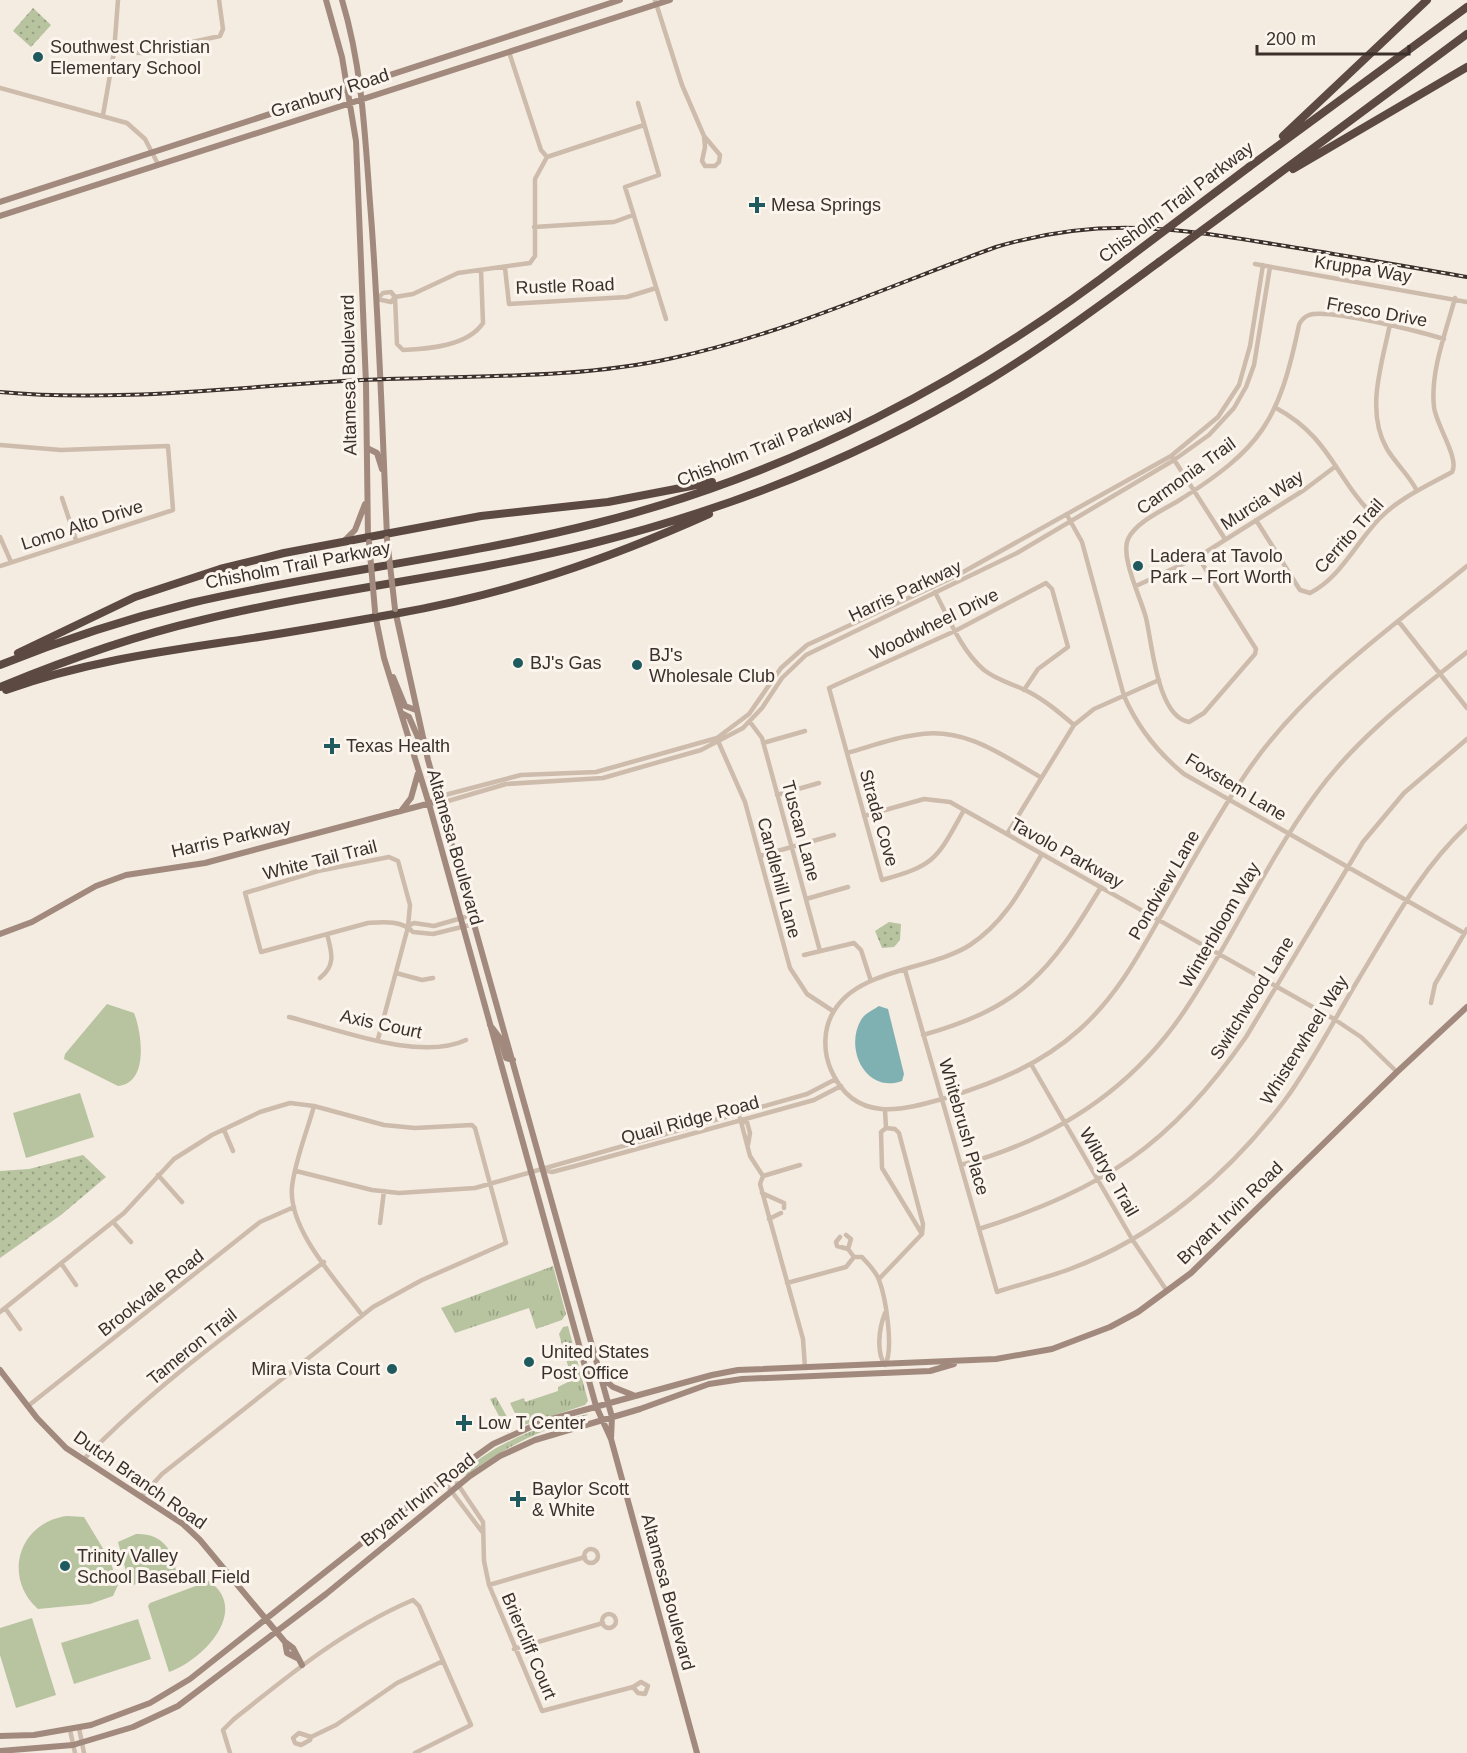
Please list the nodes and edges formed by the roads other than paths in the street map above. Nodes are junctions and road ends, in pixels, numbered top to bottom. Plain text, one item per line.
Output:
1 (118, 0) edge
2 (219, 0) edge
3 (326, 0) edge
4 (342, 0) edge
5 (620, 0) edge
6 (670, 0) edge
7 (1427, 0) edge
8 (656, 2) edge
9 (1467, 7) edge
10 (1467, 34) edge
11 (504, 36) junction
12 (114, 52) junction
13 (509, 52) junction
14 (1467, 67) edge
15 (361, 85) junction
16 (0, 88) edge
17 (348, 89) junction
18 (361, 99) junction
19 (350, 103) junction
20 (638, 103) dead end
21 (102, 115) junction
22 (254, 120) junction
23 (644, 125) junction
24 (256, 132) junction
25 (704, 136) junction
26 (153, 152) junction
27 (546, 157) junction
28 (158, 164) junction
29 (1250, 167) junction
30 (1261, 187) junction
31 (39, 189) junction
32 (0, 202) edge
33 (44, 202) junction
34 (633, 215) junction
35 (0, 216) edge
36 (534, 227) junction
37 (1255, 264) dead end
38 (1263, 266) junction
39 (1270, 267) junction
40 (505, 268) junction
41 (480, 270) junction
42 (656, 288) junction
43 (395, 297) junction
44 (1455, 298) junction
45 (363, 299) junction
46 (377, 299) junction
47 (1467, 302) edge
48 (1305, 317) joint
49 (666, 320) dead end
50 (1390, 324) junction
51 (1444, 339) junction
52 (1276, 408) junction
53 (0, 445) edge
54 (367, 448) junction
55 (1173, 458) junction
56 (1336, 465) junction
57 (747, 475) junction
58 (385, 478) junction
59 (1194, 491) junction
60 (1417, 491) junction
61 (752, 495) junction
62 (367, 497) junction
63 (62, 498) dead end
64 (1067, 515) junction
65 (1256, 520) junction
66 (1378, 520) junction
67 (1071, 522) junction
68 (387, 536) junction
69 (0, 537) edge
70 (368, 539) junction
71 (1225, 539) junction
72 (76, 540) junction
73 (342, 542) junction
74 (1198, 558) junction
75 (11, 562) junction
76 (0, 566) edge
77 (1467, 566) edge
78 (1136, 586) junction
79 (933, 588) junction
80 (936, 593) junction
81 (395, 612) junction
82 (375, 614) junction
83 (1399, 622) junction
84 (955, 631) junction
85 (1467, 652) edge
86 (384, 657) junction
87 (0, 664) edge
88 (1440, 674) junction
89 (1159, 680) junction
90 (0, 687) edge
91 (829, 688) joint
92 (1024, 690) junction
93 (0, 692) edge
94 (1124, 696) junction
95 (1467, 708) edge
96 (416, 710) junction
97 (401, 713) junction
98 (750, 722) junction
99 (1074, 725) junction
100 (804, 731) dead end
101 (1467, 739) edge
102 (718, 740) junction
103 (763, 743) junction
104 (425, 746) junction
105 (846, 753) junction
106 (624, 766) junction
107 (418, 772) junction
108 (626, 772) junction
109 (512, 776) junction
110 (1040, 777) junction
111 (513, 783) junction
112 (819, 783) dead end
113 (777, 795) junction
114 (442, 800) junction
115 (1229, 800) junction
116 (429, 804) junction
117 (964, 810) junction
118 (401, 811) junction
119 (864, 816) junction
120 (1467, 826) edge
121 (1007, 834) junction
122 (1289, 834) junction
123 (834, 836) dead end
124 (792, 847) junction
125 (1042, 854) junction
126 (760, 856) junction
127 (1347, 867) junction
128 (848, 887) dead end
129 (1101, 887) junction
130 (806, 899) junction
131 (1406, 901) junction
132 (472, 915) junction
133 (461, 918) junction
134 (1159, 920) junction
135 (474, 924) junction
136 (408, 927) junction
137 (463, 927) junction
138 (1465, 931) edge
139 (0, 934) edge
140 (327, 934) junction
141 (820, 951) junction
142 (1218, 954) junction
143 (804, 956) dead end
144 (905, 970) junction
145 (396, 973) junction
146 (320, 978) dead end
147 (433, 978) dead end
148 (871, 981) junction
149 (1275, 986) junction
150 (1431, 1003) dead end
151 (1467, 1007) edge
152 (833, 1011) junction
153 (290, 1017) dead end
154 (1334, 1019) junction
155 (490, 1024) junction
156 (923, 1035) junction
157 (378, 1039) junction
158 (466, 1040) dead end
159 (513, 1060) junction
160 (1032, 1065) junction
161 (1397, 1072) junction
162 (836, 1079) junction
163 (841, 1086) junction
164 (942, 1099) junction
165 (314, 1106) junction
166 (885, 1110) junction
167 (738, 1113) junction
168 (741, 1121) junction
169 (1066, 1124) junction
170 (886, 1128) junction
171 (224, 1130) junction
172 (233, 1151) dead end
173 (800, 1165) dead end
174 (962, 1165) junction
175 (544, 1170) junction
176 (296, 1171) junction
177 (531, 1174) junction
178 (158, 1175) junction
179 (763, 1176) junction
180 (1098, 1180) junction
181 (490, 1185) junction
182 (384, 1191) junction
183 (762, 1193) junction
184 (182, 1202) dead end
185 (294, 1207) junction
186 (784, 1208) dead end
187 (781, 1214) dead end
188 (769, 1219) junction
189 (113, 1222) junction
190 (380, 1223) dead end
191 (979, 1229) junction
192 (922, 1234) junction
193 (846, 1236) dead end
194 (840, 1237) dead end
195 (1132, 1239) junction
196 (130, 1242) dead end
197 (848, 1249) junction
198 (854, 1257) junction
199 (324, 1262) junction
200 (61, 1263) junction
201 (879, 1279) junction
202 (787, 1283) junction
203 (76, 1285) dead end
204 (1168, 1291) junction
205 (997, 1292) joint
206 (2, 1310) edge
207 (885, 1313) junction
208 (362, 1315) junction
209 (20, 1329) dead end
210 (880, 1346) junction
211 (890, 1346) junction
212 (806, 1368) junction
213 (885, 1369) junction
214 (0, 1370) edge
215 (601, 1377) junction
216 (634, 1395) junction
217 (608, 1402) junction
218 (28, 1406) junction
219 (596, 1406) junction
220 (612, 1417) junction
221 (600, 1420) junction
222 (610, 1439) junction
223 (84, 1460) junction
224 (451, 1474) junction
225 (442, 1480) junction
226 (459, 1485) junction
227 (451, 1491) junction
228 (141, 1497) junction
229 (476, 1508) junction
230 (468, 1514) junction
231 (483, 1533) junction
232 (585, 1557) dead end
233 (489, 1586) junction
234 (266, 1620) junction
235 (603, 1623) dead end
236 (276, 1632) junction
237 (514, 1649) junction
238 (443, 1661) junction
239 (302, 1665) junction
240 (633, 1686) dead end
241 (79, 1728) junction
242 (70, 1730) junction
243 (0, 1736) edge
244 (311, 1737) dead end
245 (82, 1743) junction
246 (73, 1745) junction
247 (0, 1751) edge
248 (75, 1753) edge
249 (84, 1753) edge
250 (230, 1753) edge
251 (415, 1753) edge
252 (697, 1753) edge

1 - 12 street
2 - 12 street
3 - 17 main road, Altamesa Boulevard
4 - 15 main road, Altamesa Boulevard
5 - 11 main road, Granbury Road
6 - 8 main road, Granbury Road
7 - 29 highway
8 - 13 main road, Granbury Road
8 - 25 street
9 - 29 highway, Chisholm Trail Parkway
10 - 30 highway, Chisholm Trail Parkway
11 - 13 main road
11 - 15 main road, Granbury Road
12 - 21 street
13 - 18 main road, Granbury Road
13 - 27 street
14 - 30 highway
15 - 17 main road, Granbury Road
15 - 18 main road, Altamesa Boulevard
16 - 21 street
17 - 19 main road, Altamesa Boulevard
17 - 22 main road, Granbury Road
18 - 19 main road, Granbury Road
18 - 46 main road, Altamesa Boulevard
19 - 24 main road, Granbury Road
19 - 45 main road, Altamesa Boulevard
20 - 23 street
21 - 26 street
22 - 24 main road
22 - 26 main road, Granbury Road
23 - 27 street
23 - 34 street
24 - 28 main road, Granbury Road
25 - 25 street
26 - 28 street
26 - 31 main road, Granbury Road
27 - 36 street
28 - 33 main road, Granbury Road
29 - 57 highway, Chisholm Trail Parkway, bridge
30 - 61 highway, Chisholm Trail Parkway, bridge
31 - 32 main road, Granbury Road
31 - 33 main road
33 - 35 main road, Granbury Road
34 - 36 street
34 - 42 street
36 - 40 street
37 - 38 street, Kruppa Way
38 - 39 street, Kruppa Way
38 - 55 street, Harris Parkway
39 - 44 street, Kruppa Way
39 - 55 street, Harris Parkway
40 - 41 street
40 - 42 street, Rustle Road
41 - 43 street
41 - 43 street
42 - 49 street
43 - 46 street
44 - 47 street, Kruppa Way
44 - 51 street
45 - 46 main road
45 - 54 main road, Altamesa Boulevard
46 - 58 main road, Altamesa Boulevard
48 - 50 street, Fresco Drive
48 - 52 street, Carmonia Trail
50 - 51 street, Fresco Drive
50 - 60 street
51 - 60 street, Cerrito Trail
52 - 56 street
52 - 59 street, Carmonia Trail
53 - 72 street, Lomo Alto Drive
54 - 58 main road
54 - 62 main road, Altamesa Boulevard
55 - 59 street
55 - 64 street, Harris Parkway
55 - 67 street, Harris Parkway
56 - 65 street, Murcia Way
56 - 66 street
57 - 68 highway
57 - 87 highway, Chisholm Trail Parkway
58 - 68 main road, Altamesa Boulevard
59 - 71 street
59 - 78 street, Carmonia Trail
60 - 66 street, Cerrito Trail
61 - 81 highway
61 - 90 highway, Chisholm Trail Parkway
62 - 70 main road, Altamesa Boulevard
62 - 73 main road
63 - 72 street
64 - 67 street, Foxstem Lane
64 - 79 street, Harris Parkway
65 - 66 street, Cerrito Trail
65 - 71 street, Murcia Way
67 - 80 street, Harris Parkway
67 - 94 street, Foxstem Lane
68 - 70 highway
68 - 81 main road, Altamesa Boulevard, bridge
69 - 75 street
70 - 73 highway
70 - 82 main road, Altamesa Boulevard, bridge
71 - 74 street, Murcia Way
72 - 75 street, Lomo Alto Drive
73 - 87 highway
74 - 78 street, Murcia Way
74 - 89 street, Carmonia Trail
75 - 76 street, Lomo Alto Drive
77 - 83 street, Pondview Lane
78 - 89 street, Carmonia Trail
79 - 80 street
79 - 102 street, Harris Parkway
80 - 84 street
80 - 98 street, Harris Parkway
81 - 82 highway
81 - 96 main road, Altamesa Boulevard
82 - 86 main road, Altamesa Boulevard
82 - 93 highway
83 - 88 street
83 - 115 street, Pondview Lane
84 - 91 street, Woodwheel Drive
84 - 92 street
84 - 92 street, Woodwheel Drive
85 - 88 street, Winterbloom Way
86 - 96 main road
86 - 97 main road, Altamesa Boulevard
88 - 95 street
88 - 122 street, Winterbloom Way
89 - 94 street
91 - 105 street, Strada Cove
92 - 99 street
94 - 99 street
94 - 115 street, Foxstem Lane
96 - 104 main road, Altamesa Boulevard
97 - 104 main road
97 - 107 main road, Altamesa Boulevard
98 - 102 street, Harris Parkway
98 - 103 street, Tuscan Lane
99 - 110 street
100 - 103 street
101 - 127 street, Switchwood Lane
102 - 106 street, Harris Parkway
102 - 108 street, Harris Parkway
102 - 126 street, Candlehill Lane
103 - 113 street, Tuscan Lane
104 - 114 main road, Altamesa Boulevard
105 - 110 street
105 - 119 street, Strada Cove
106 - 108 street
106 - 109 street, Harris Parkway
107 - 116 main road, Altamesa Boulevard
107 - 118 main road
108 - 111 street, Harris Parkway
109 - 111 street
109 - 114 street, Harris Parkway
110 - 121 street
111 - 114 street, Harris Parkway
112 - 113 street
113 - 124 street, Tuscan Lane
114 - 116 main road, Harris Parkway
114 - 132 main road, Altamesa Boulevard
115 - 122 street, Foxstem Lane
115 - 134 street, Pondview Lane
116 - 118 main road, Harris Parkway
116 - 133 main road, Altamesa Boulevard
117 - 119 street, Tavolo Parkway
117 - 119 street, Strada Cove
117 - 121 street, Tavolo Parkway
118 - 139 main road, Harris Parkway
120 - 131 street, Whisterwheel Way
121 - 125 street, Tavolo Parkway
122 - 127 street, Foxstem Lane
122 - 142 street, Winterbloom Way
123 - 124 street
124 - 126 street
124 - 130 street, Tuscan Lane
125 - 129 street, Tavolo Parkway
125 - 144 street
126 - 152 street, Candlehill Lane
127 - 131 street, Foxstem Lane
127 - 149 street, Switchwood Lane
128 - 130 street
129 - 134 street, Tavolo Parkway
129 - 156 street
130 - 141 street, Tuscan Lane
131 - 138 street, Foxstem Lane
131 - 154 street, Whisterwheel Way
132 - 133 street
132 - 135 main road, Altamesa Boulevard
133 - 136 street
133 - 137 main road, Altamesa Boulevard
134 - 142 street, Tavolo Parkway
134 - 160 street, Pondview Lane
135 - 137 street
135 - 159 main road, Altamesa Boulevard
136 - 137 street
136 - 140 street
136 - 140 street, White Tail Trail
136 - 145 street, White Tail Trail
137 - 155 main road, Altamesa Boulevard
138 - 150 street
140 - 146 street
141 - 143 street
141 - 148 street
142 - 149 street, Tavolo Parkway
142 - 169 street, Winterbloom Way
144 - 148 street
144 - 156 street, Whitebrush Place
145 - 147 street
145 - 157 street, White Tail Trail
148 - 152 street
149 - 154 street, Tavolo Parkway
149 - 180 street, Switchwood Lane
151 - 161 main road, Bryant Irvin Road
152 - 162 street, Pondview Lane
153 - 157 street, Axis Court
154 - 161 street, Tavolo Parkway
154 - 195 street, Whisterwheel Way
155 - 159 main road
155 - 177 main road, Altamesa Boulevard
156 - 164 street, Whitebrush Place
157 - 158 street, Axis Court
159 - 175 main road, Altamesa Boulevard
160 - 164 street, Pondview Lane
160 - 169 street, Wildrye Trail
161 - 204 main road, Bryant Irvin Road
162 - 163 street, Pondview Lane
162 - 167 street, Quail Ridge Road
163 - 166 street, Pondview Lane
163 - 168 street, Quail Ridge Road
164 - 166 street, Pondview Lane
164 - 174 street, Whitebrush Place
165 - 171 street
165 - 176 street
165 - 181 street
166 - 170 street
167 - 168 street
167 - 175 street, Quail Ridge Road
168 - 175 street, Quail Ridge Road
168 - 179 street
169 - 174 street, Winterbloom Way
169 - 180 street, Wildrye Trail
170 - 192 street
170 - 192 street
171 - 172 street
171 - 178 street
173 - 179 street
174 - 191 street, Whitebrush Place
175 - 177 street, Quail Ridge Road
175 - 215 main road, Altamesa Boulevard
176 - 182 street, Quail Ridge Road
176 - 185 street
177 - 181 street, Quail Ridge Road
177 - 219 main road, Altamesa Boulevard
178 - 184 street
178 - 189 street
179 - 183 street
180 - 191 street, Switchwood Lane
180 - 195 street, Wildrye Trail
181 - 182 street, Quail Ridge Road
181 - 208 street
182 - 190 street
183 - 186 street
183 - 188 street
185 - 199 street
185 - 218 street, Brookvale Road
187 - 188 street
188 - 202 street
189 - 196 street
189 - 200 street
191 - 205 street, Whitebrush Place
192 - 201 street
193 - 197 street
194 - 197 street
195 - 204 street, Wildrye Trail
195 - 205 street, Whisterwheel Way
197 - 198 street
198 - 201 street
198 - 202 street
199 - 208 street
199 - 223 street, Tameron Trail
200 - 203 street
200 - 206 street
201 - 207 street
202 - 212 street
204 - 213 main road, Bryant Irvin Road
206 - 209 street
207 - 210 street
207 - 211 street
208 - 228 street
210 - 211 street
210 - 213 street
211 - 213 street
212 - 213 main road, Bryant Irvin Road
212 - 216 main road, Bryant Irvin Road
213 - 220 main road, Bryant Irvin Road
214 - 218 main road, Dutch Branch Road
215 - 216 main road
215 - 217 main road, Altamesa Boulevard
216 - 217 main road, Bryant Irvin Road
217 - 219 main road, Bryant Irvin Road
217 - 220 main road, Altamesa Boulevard
218 - 223 main road, Dutch Branch Road
219 - 221 main road, Altamesa Boulevard
219 - 224 main road, Bryant Irvin Road
220 - 221 main road, Bryant Irvin Road
220 - 222 main road, Altamesa Boulevard
221 - 222 main road, Altamesa Boulevard
221 - 226 main road, Bryant Irvin Road
222 - 252 main road, Altamesa Boulevard
223 - 228 main road, Dutch Branch Road
224 - 225 main road, Bryant Irvin Road
224 - 226 street, Briercliff Court
225 - 227 street
225 - 234 main road, Bryant Irvin Road
226 - 227 main road, Bryant Irvin Road
226 - 229 street, Briercliff Court
227 - 230 street
227 - 236 main road, Bryant Irvin Road
228 - 234 main road, Dutch Branch Road
229 - 230 street
229 - 231 street, Briercliff Court
230 - 231 street
231 - 233 street, Briercliff Court
232 - 233 street
233 - 237 street, Briercliff Court
234 - 236 main road, Dutch Branch Road
234 - 241 main road, Bryant Irvin Road
235 - 237 street
236 - 239 main road, Dutch Branch Road
236 - 245 main road, Bryant Irvin Road
237 - 240 street, Briercliff Court
238 - 239 street
238 - 244 street
238 - 251 street
239 - 250 street
241 - 242 main road, Bryant Irvin Road
241 - 245 street
242 - 243 main road, Bryant Irvin Road
242 - 246 street
245 - 246 main road, Bryant Irvin Road
245 - 249 street
246 - 247 main road, Bryant Irvin Road
246 - 248 street

